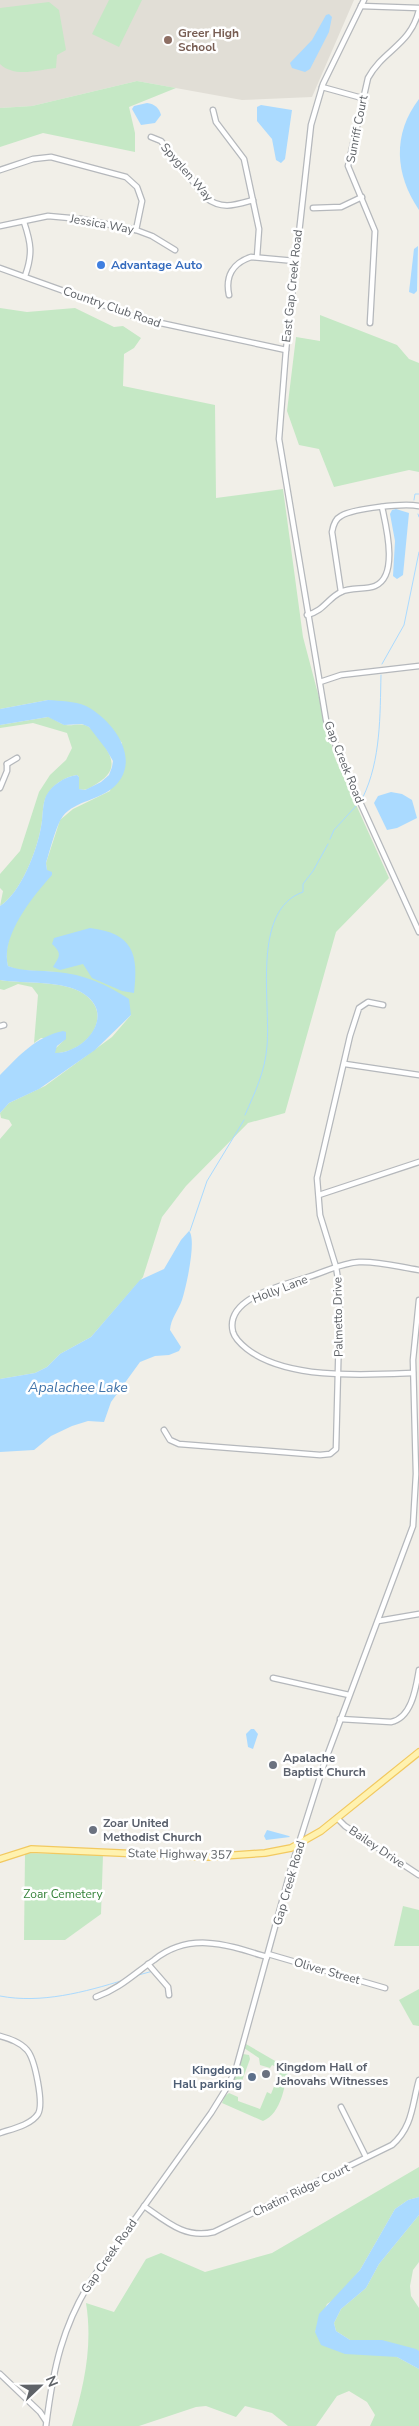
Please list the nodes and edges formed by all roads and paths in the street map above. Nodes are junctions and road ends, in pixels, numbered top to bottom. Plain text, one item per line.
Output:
1 (364, 0) edge
2 (361, 6) junction
3 (419, 9) edge
4 (322, 87) junction
5 (362, 98) junction
6 (213, 110) dead end
7 (151, 137) dead end
8 (0, 170) edge
9 (362, 197) junction
10 (253, 200) junction
11 (313, 208) dead end
12 (24, 222) junction
13 (0, 226) edge
14 (136, 230) junction
15 (175, 250) dead end
16 (257, 257) junction
17 (295, 261) junction
18 (0, 268) edge
19 (25, 276) junction
20 (229, 295) dead end
21 (370, 323) dead end
22 (286, 350) junction
23 (419, 506) edge
24 (382, 507) junction
25 (302, 582) joint
26 (342, 592) junction
27 (307, 615) junction
28 (419, 666) edge
29 (320, 682) junction
30 (17, 758) dead end
31 (0, 761) edge
32 (7, 764) junction
33 (0, 788) edge
34 (419, 932) edge
35 (383, 1005) dead end
36 (345, 1064) junction
37 (419, 1075) edge
38 (419, 1162) edge
39 (319, 1195) junction
40 (336, 1267) junction
41 (419, 1270) edge
42 (419, 1300) edge
43 (418, 1320) edge
44 (338, 1372) junction
45 (413, 1373) junction
46 (164, 1430) dead end
47 (418, 1459) edge
48 (413, 1526) junction
49 (419, 1527) edge
50 (419, 1614) edge
51 (378, 1621) junction
52 (419, 1670) edge
53 (273, 1678) dead end
54 (349, 1694) junction
55 (340, 1719) junction
56 (419, 1752) edge
57 (337, 1818) junction
58 (298, 1846) junction
59 (0, 1859) edge
60 (419, 1875) edge
61 (268, 1956) junction
62 (148, 1964) junction
63 (385, 1988) dead end
64 (169, 1995) dead end
65 (96, 1997) dead end
66 (0, 2036) edge
67 (419, 2080) edge
68 (341, 2107) dead end
69 (0, 2133) edge
70 (366, 2157) junction
71 (144, 2206) junction
72 (0, 2374) edge
73 (48, 2408) junction
74 (40, 2412) junction
75 (46, 2425) edge

1 - 2 street, East Gap Creek Road
2 - 3 street
2 - 4 street, East Gap Creek Road
3 - 5 street, Sunriff Court
4 - 5 street
4 - 17 street, East Gap Creek Road
5 - 9 street, Sunriff Court
6 - 10 street
7 - 10 street, Spyglen Way
8 - 14 street
9 - 11 street
9 - 21 street, Sunriff Court
10 - 16 street
12 - 13 street, Jessica Way
12 - 14 street, Jessica Way
12 - 19 street
14 - 15 street, Jessica Way
16 - 17 street
16 - 20 street
17 - 22 street, East Gap Creek Road
18 - 19 street, Country Club Road
19 - 22 street, Country Club Road
22 - 25 street, East Gap Creek Road
23 - 24 street
24 - 26 street
24 - 26 street
25 - 27 street, Gap Creek Road
26 - 27 street
27 - 29 street, Gap Creek Road
28 - 29 street
29 - 34 street, Gap Creek Road
30 - 32 street
31 - 32 street
32 - 33 street
35 - 36 street, Palmetto Drive
36 - 37 street
36 - 39 street, Palmetto Drive
38 - 39 street
39 - 40 street, Palmetto Drive
40 - 41 street, Holly Lane
40 - 44 street, Palmetto Drive
40 - 44 street, Holly Lane
42 - 43 street, Gap Creek Road
43 - 45 street, Gap Creek Road
44 - 45 street, Holly Lane
44 - 46 street, Palmetto Drive
45 - 47 street, Gap Creek Road
47 - 48 street, Gap Creek Road
48 - 49 street
48 - 51 street, Gap Creek Road
50 - 51 street
51 - 54 street, Gap Creek Road
52 - 55 street
53 - 54 street
54 - 55 street, Gap Creek Road
55 - 58 street, Gap Creek Road
56 - 57 main road, State Highway 357
57 - 58 main road, State Highway 357
57 - 60 street, Bailey Drive
58 - 59 main road, State Highway 357
58 - 61 street, Gap Creek Road
61 - 62 street, Oliver Street
61 - 63 street, Oliver Street
61 - 71 street, Gap Creek Road
62 - 64 street
62 - 65 street, Oliver Street
66 - 69 street
67 - 70 street, Chatim Ridge Court
68 - 70 street
70 - 71 street, Chatim Ridge Court
71 - 73 street, Gap Creek Road
72 - 74 street
73 - 74 street
73 - 75 street, Gap Creek Road
74 - 75 street

